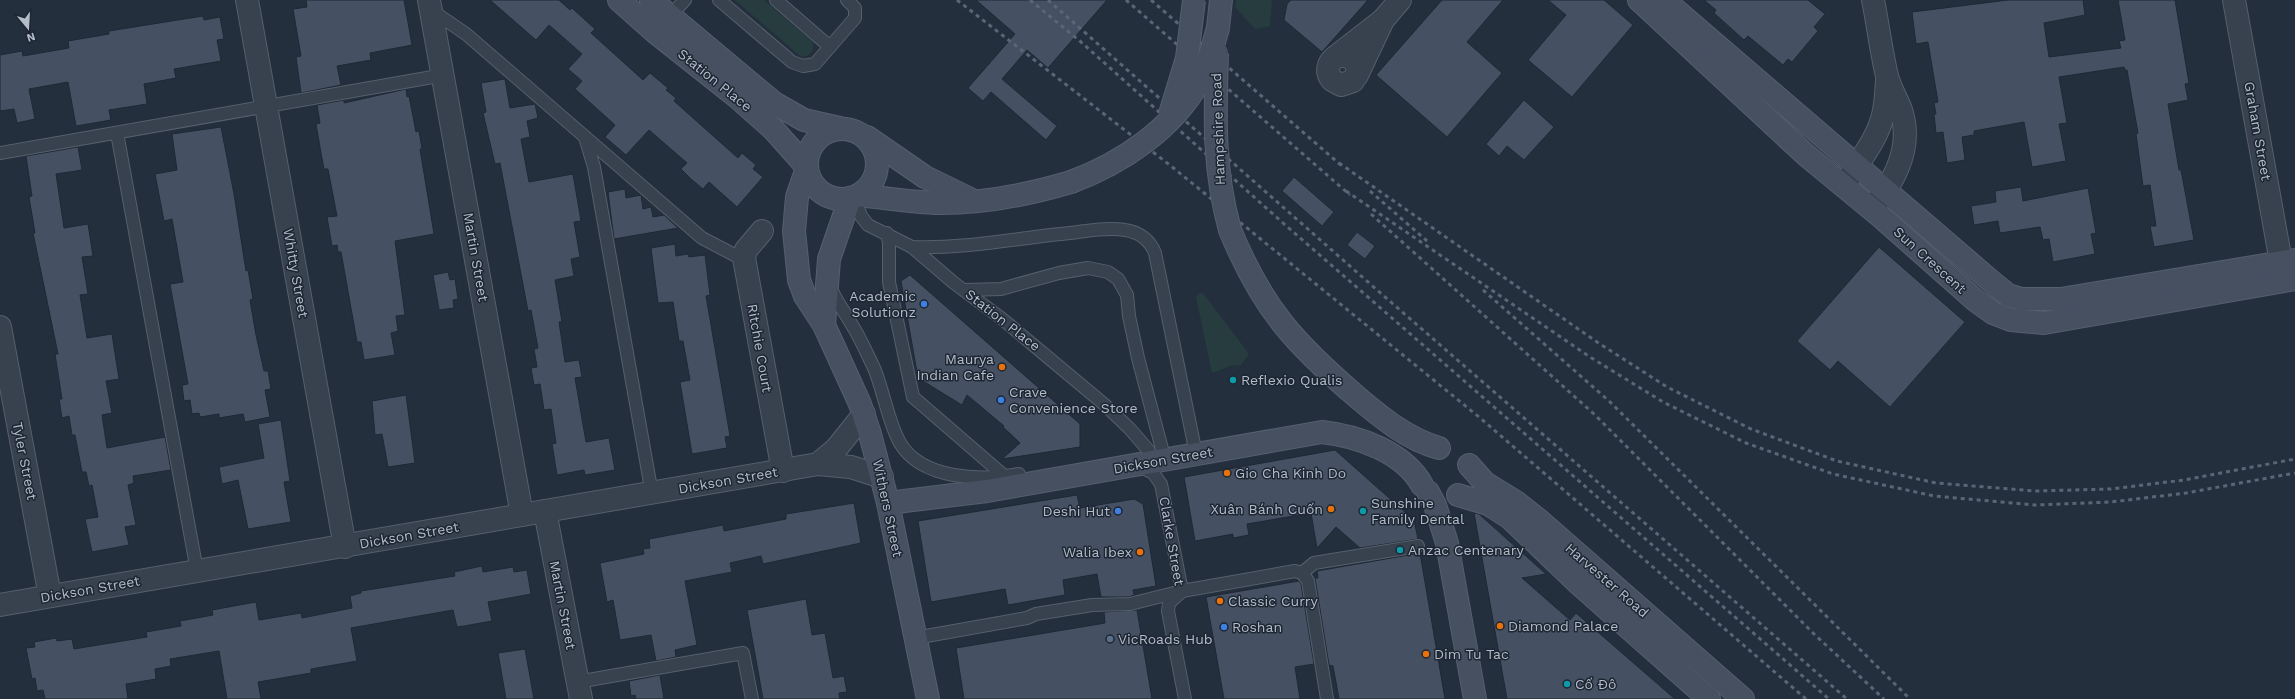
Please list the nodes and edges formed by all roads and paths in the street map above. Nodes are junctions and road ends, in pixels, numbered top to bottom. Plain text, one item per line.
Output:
1 (247, 0) edge
2 (619, 0) edge
3 (651, 0) edge
4 (685, 0) edge
5 (719, 0) edge
6 (776, 0) edge
7 (847, 0) edge
8 (1194, 0) edge
9 (1221, 0) edge
10 (1400, 0) edge
11 (1639, 0) edge
12 (1664, 0) edge
13 (1873, 0) edge
14 (2234, 0) edge
15 (430, 5) edge
16 (1383, 20) junction
17 (662, 24) junction
18 (1218, 28) junction
19 (830, 47) junction
20 (444, 75) junction
21 (1887, 76) junction
22 (266, 107) junction
23 (1163, 127) junction
24 (850, 130) junction
25 (117, 134) junction
26 (584, 136) junction
27 (1824, 137) junction
28 (0, 153) edge
29 (1806, 155) junction
30 (1853, 163) junction
31 (806, 167) junction
32 (1840, 182) junction
33 (1886, 191) junction
34 (854, 197) junction
35 (975, 201) junction
36 (1872, 209) junction
37 (762, 231) dead end
38 (887, 233) junction
39 (912, 247) junction
40 (744, 260) junction
41 (2289, 270) edge
42 (826, 277) junction
43 (966, 290) junction
44 (2012, 296) junction
45 (1988, 310) junction
46 (824, 325) junction
47 (0, 327) edge
48 (864, 414) junction
49 (1194, 444) junction
50 (1438, 448) junction
51 (1148, 455) junction
52 (818, 464) junction
53 (1469, 465) junction
54 (783, 471) junction
55 (882, 477) junction
56 (1011, 481) junction
57 (1420, 482) junction
58 (652, 494) junction
59 (1457, 495) junction
60 (888, 503) junction
61 (545, 511) junction
62 (522, 515) junction
63 (1447, 543) junction
64 (345, 546) junction
65 (1418, 546) dead end
66 (198, 571) junction
67 (1302, 573) junction
68 (1182, 592) junction
69 (50, 596) junction
70 (0, 605) edge
71 (915, 638) junction
72 (579, 690) edge
73 (752, 699) edge
74 (928, 699) edge
75 (1185, 699) edge
76 (1327, 699) edge
77 (1475, 699) edge
78 (1709, 699) edge
79 (1743, 699) edge

1 - 22 street, Whitty Street
2 - 17 street, Station Place
3 - 17 street, Station Place
4 - 17 lane
5 - 19 lane
6 - 19 lane
7 - 19 lane
8 - 23 street, Hampshire Road, bridge
9 - 18 street, Hampshire Road
10 - 16 street
11 - 29 street, Sun Crescent
12 - 27 street, Sun Crescent
13 - 21 street
14 - 41 street, Graham Street
15 - 20 street, Martin Street
15 - 26 lane
16 - 16 street
17 - 24 street, Station Place
17 - 31 street, Station Place
18 - 23 street, Hampshire Road, bridge
18 - 50 street, Hampshire Road, bridge
20 - 22 lane
20 - 62 street, Martin Street
21 - 30 street
21 - 33 street
22 - 25 lane
22 - 64 street, Whitty Street
23 - 35 street, Hampshire Road, bridge
24 - 31 street
24 - 34 street
24 - 35 street
25 - 28 lane
25 - 66 lane
26 - 40 lane
26 - 58 lane
27 - 29 street
27 - 30 street, Sun Crescent
29 - 32 street, Sun Crescent
30 - 32 street
30 - 33 street, Sun Crescent
31 - 34 street
31 - 46 street, Withers Street
32 - 36 street, Sun Crescent
33 - 36 street
33 - 44 street, Sun Crescent
34 - 35 street, Hampshire Road
34 - 38 lane, Station Place
34 - 42 street, Withers Street
36 - 45 street, Sun Crescent
37 - 40 street
38 - 39 lane, Station Place
38 - 56 lane
39 - 43 lane, Station Place
39 - 49 lane
40 - 54 street, Ritchie Court
41 - 44 street, Sun Crescent
41 - 45 street, Sun Crescent
42 - 46 street, Withers Street
42 - 56 lane
43 - 51 lane, Station Place
43 - 51 lane
44 - 45 lane
46 - 48 street, Withers Street
47 - 69 street, Tyler Street
48 - 52 street, Dickson Street
48 - 55 street, Withers Street
49 - 51 lane
49 - 57 lane
50 - 53 street
50 - 57 street
51 - 56 street, Dickson Street
51 - 57 street, Dickson Street
51 - 68 lane, Clarke Street
52 - 54 street, Dickson Street
52 - 55 street, Dickson Street
53 - 59 street
53 - 79 street, Harvester Road
54 - 58 street, Dickson Street
55 - 60 street, Withers Street
56 - 60 street, Dickson Street
57 - 59 street
57 - 63 street
58 - 61 street, Dickson Street
59 - 63 street
59 - 78 street, Harvester Road
60 - 71 street, Withers Street
61 - 62 street, Dickson Street
61 - 72 street, Martin Street
62 - 64 street, Dickson Street
63 - 77 street
64 - 66 street, Dickson Street
65 - 67 lane
66 - 69 street, Dickson Street
67 - 68 lane
67 - 76 lane
68 - 71 lane
68 - 75 lane, Clarke Street
69 - 70 street, Dickson Street
71 - 74 street, Withers Street
72 - 73 lane

